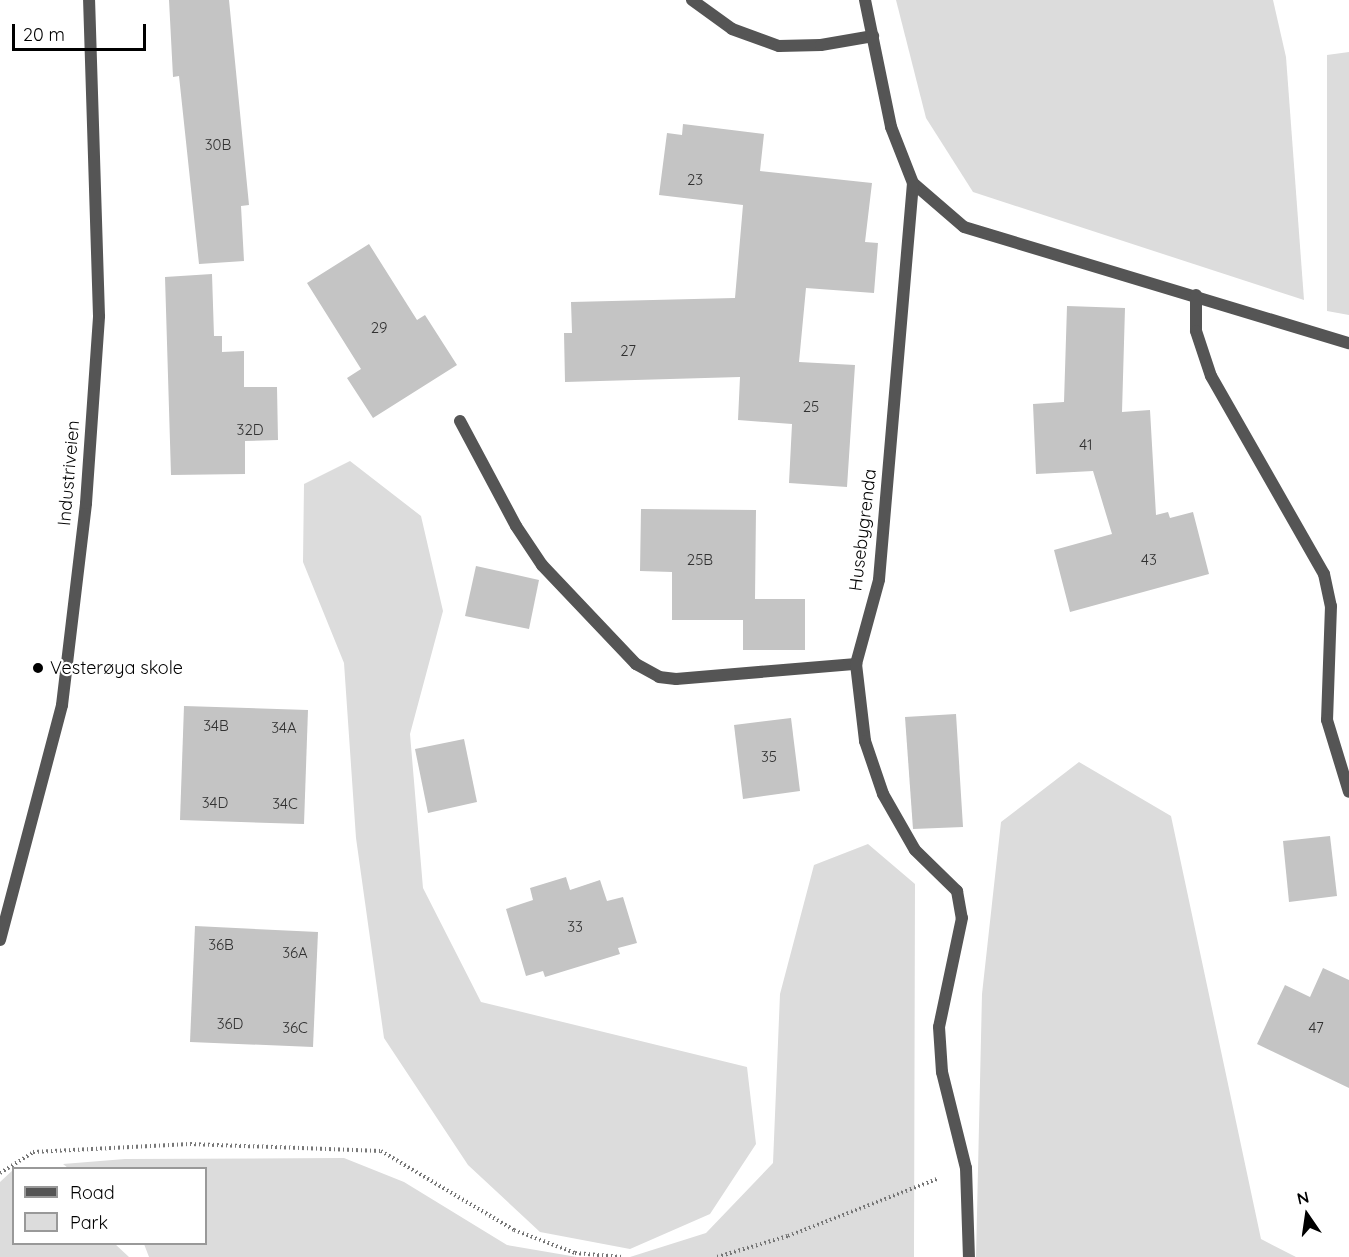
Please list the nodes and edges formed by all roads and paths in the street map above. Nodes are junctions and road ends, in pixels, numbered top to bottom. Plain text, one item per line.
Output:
1 (89, 0) edge
2 (692, 0) edge
3 (865, 0) edge
4 (873, 36) junction
5 (913, 183) junction
6 (1196, 295) junction
7 (1349, 343) edge
8 (460, 422) dead end
9 (856, 664) junction
10 (1349, 792) edge
11 (0, 940) edge
12 (966, 1168) junction
13 (0, 1173) edge
14 (622, 1257) edge
15 (717, 1257) edge
16 (969, 1257) edge

1 - 11 street, Industriveien
2 - 4 street
3 - 4 street, Husebygrenda
4 - 5 street, Husebygrenda
5 - 6 street, Husebygrenda
5 - 9 street, Husebygrenda
6 - 7 street, Husebygrenda
6 - 10 street
8 - 9 street
9 - 12 street, Husebygrenda
12 - 15 path
12 - 16 street, Husebygrenda
13 - 14 path

